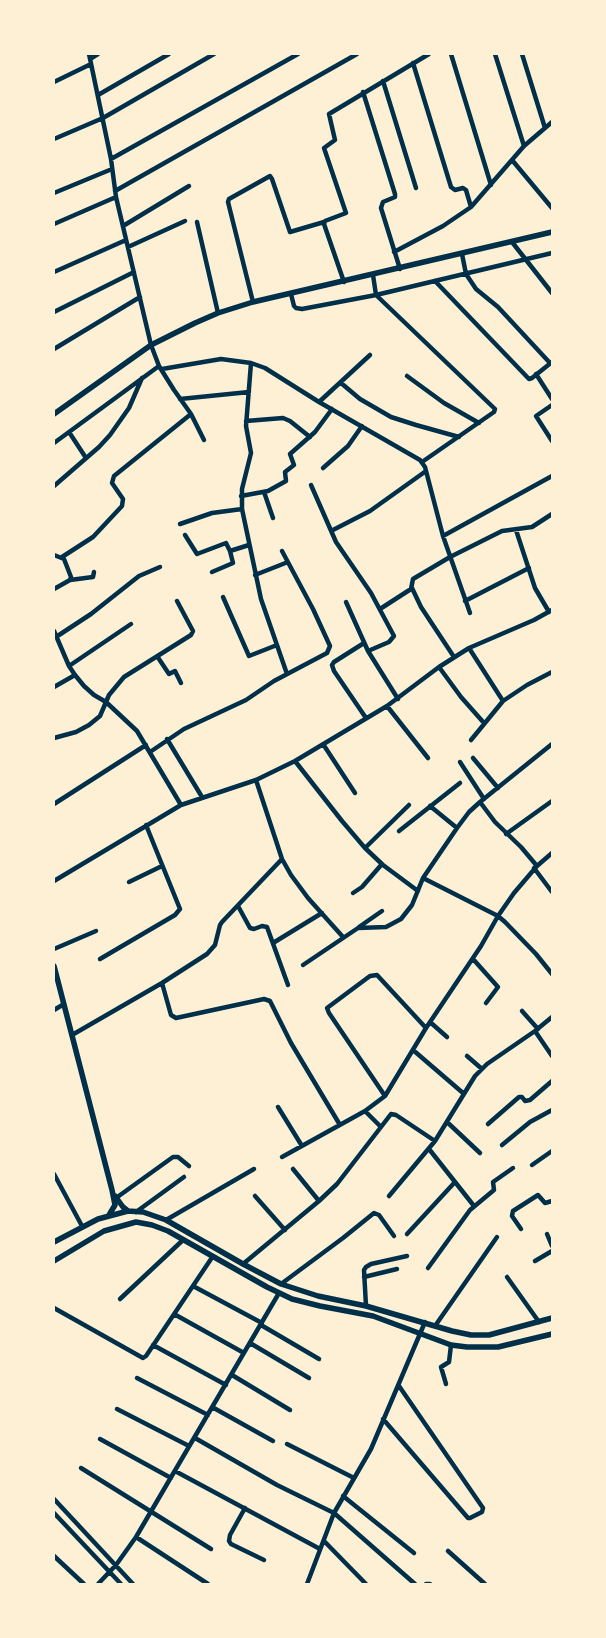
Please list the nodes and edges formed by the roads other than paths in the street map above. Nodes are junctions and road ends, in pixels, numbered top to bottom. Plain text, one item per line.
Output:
1 (98, 54) edge
2 (169, 54) edge
3 (214, 54) edge
4 (298, 54) edge
5 (357, 54) edge
6 (429, 54) edge
7 (451, 54) edge
8 (495, 54) edge
9 (522, 54) edge
10 (89, 56) edge
11 (412, 63) junction
12 (91, 64) junction
13 (383, 81) junction
14 (54, 82) edge
15 (363, 92) junction
16 (98, 95) junction
17 (103, 118) junction
18 (552, 122) edge
19 (545, 128) junction
20 (54, 139) edge
21 (524, 146) junction
22 (111, 159) junction
23 (512, 160) junction
24 (112, 169) junction
25 (491, 185) junction
26 (189, 186) dead end
27 (416, 188) dead end
28 (115, 191) junction
29 (54, 193) edge
30 (116, 198) junction
31 (471, 206) junction
32 (552, 208) edge
33 (185, 222) dead end
34 (197, 222) dead end
35 (324, 222) junction
36 (54, 224) edge
37 (123, 226) junction
38 (552, 232) edge
39 (126, 240) junction
40 (512, 242) junction
41 (128, 247) junction
42 (394, 252) junction
43 (552, 253) edge
44 (462, 254) junction
45 (526, 259) junction
46 (400, 269) junction
47 (54, 272) edge
48 (134, 272) junction
49 (466, 274) junction
50 (373, 275) junction
51 (435, 281) junction
52 (344, 282) junction
53 (552, 293) edge
54 (291, 294) junction
55 (376, 295) junction
56 (140, 298) junction
57 (253, 302) junction
58 (54, 312) edge
59 (218, 314) junction
60 (151, 345) junction
61 (54, 349) edge
62 (370, 355) dead end
63 (251, 362) junction
64 (551, 362) edge
65 (160, 368) junction
66 (536, 374) junction
67 (407, 376) dead end
68 (142, 378) junction
69 (341, 383) junction
70 (249, 392) junction
71 (552, 398) edge
72 (180, 399) junction
73 (319, 402) junction
74 (552, 404) edge
75 (332, 409) junction
76 (54, 414) edge
77 (191, 414) junction
78 (246, 421) junction
79 (479, 423) junction
80 (362, 426) junction
81 (69, 432) junction
82 (310, 437) junction
83 (459, 437) junction
84 (204, 440) dead end
85 (552, 441) edge
86 (54, 443) edge
87 (86, 458) junction
88 (422, 462) junction
89 (323, 468) dead end
90 (426, 471) junction
91 (552, 476) edge
92 (311, 485) dead end
93 (54, 486) edge
94 (264, 492) junction
95 (241, 496) junction
96 (242, 509) junction
97 (552, 514) edge
98 (273, 518) dead end
99 (180, 524) dead end
100 (516, 530) junction
101 (331, 531) junction
102 (185, 535) dead end
103 (443, 536) junction
104 (249, 545) junction
105 (230, 551) junction
106 (282, 551) dead end
107 (54, 555) edge
108 (62, 557) junction
109 (450, 557) junction
110 (288, 562) junction
111 (160, 567) dead end
112 (529, 568) junction
113 (94, 572) dead end
114 (212, 572) dead end
115 (255, 575) junction
116 (70, 580) junction
117 (412, 588) junction
118 (54, 589) edge
119 (223, 597) dead end
120 (177, 601) dead end
121 (465, 601) junction
122 (346, 602) dead end
123 (380, 609) junction
124 (551, 611) edge
125 (470, 613) dead end
126 (131, 624) dead end
127 (54, 631) edge
128 (56, 637) junction
129 (364, 643) junction
130 (277, 645) junction
131 (469, 648) junction
132 (368, 651) junction
133 (157, 656) junction
134 (454, 658) junction
135 (69, 666) junction
136 (439, 667) junction
137 (552, 672) edge
138 (287, 674) junction
139 (75, 675) junction
140 (181, 683) dead end
141 (54, 687) edge
142 (398, 699) junction
143 (502, 701) junction
144 (106, 702) junction
145 (387, 706) junction
146 (366, 718) junction
147 (484, 723) junction
148 (54, 738) edge
149 (167, 739) junction
150 (471, 740) dead end
151 (323, 744) junction
152 (552, 744) edge
153 (146, 745) junction
154 (150, 752) junction
155 (428, 758) dead end
156 (473, 758) dead end
157 (296, 761) junction
158 (460, 762) dead end
159 (256, 780) junction
160 (460, 783) dead end
161 (498, 788) junction
162 (355, 793) dead end
163 (202, 797) junction
164 (482, 800) junction
165 (552, 802) edge
166 (54, 804) edge
167 (181, 805) junction
168 (409, 805) dead end
169 (430, 806) junction
170 (146, 826) junction
171 (457, 828) junction
172 (399, 831) dead end
173 (506, 834) junction
174 (365, 848) junction
175 (552, 853) edge
176 (282, 859) junction
177 (382, 864) junction
178 (162, 866) junction
179 (535, 867) junction
180 (423, 878) junction
181 (54, 881) edge
182 (129, 882) dead end
183 (418, 891) junction
184 (552, 892) edge
185 (353, 893) dead end
186 (238, 906) junction
187 (382, 911) dead end
188 (322, 913) junction
189 (498, 916) junction
190 (358, 928) junction
191 (96, 931) dead end
192 (343, 937) junction
193 (274, 943) junction
194 (54, 949) edge
195 (100, 959) dead end
196 (473, 959) junction
197 (303, 965) dead end
198 (54, 966) edge
199 (552, 973) edge
200 (162, 983) junction
201 (288, 985) dead end
202 (486, 1003) dead end
203 (64, 1004) junction
204 (54, 1010) edge
205 (522, 1010) dead end
206 (552, 1018) edge
207 (430, 1022) junction
208 (426, 1028) junction
209 (537, 1030) junction
210 (72, 1034) junction
211 (447, 1037) dead end
212 (413, 1050) junction
213 (467, 1056) dead end
214 (552, 1056) edge
215 (482, 1069) junction
216 (552, 1081) edge
217 (463, 1093) junction
218 (384, 1096) junction
219 (278, 1107) dead end
220 (552, 1110) edge
221 (365, 1111) junction
222 (447, 1122) junction
223 (488, 1124) dead end
224 (340, 1125) junction
225 (380, 1126) junction
226 (435, 1141) junction
227 (502, 1145) dead end
228 (302, 1146) junction
229 (430, 1149) junction
230 (552, 1151) edge
231 (480, 1153) dead end
232 (282, 1157) dead end
233 (532, 1165) dead end
234 (189, 1166) dead end
235 (513, 1168) dead end
236 (293, 1169) dead end
237 (254, 1170) dead end
238 (54, 1174) edge
239 (184, 1177) dead end
240 (455, 1182) junction
241 (112, 1190) junction
242 (255, 1196) dead end
243 (389, 1196) dead end
244 (116, 1198) junction
245 (319, 1201) junction
246 (552, 1201) edge
247 (474, 1206) junction
248 (128, 1211) junction
249 (136, 1212) junction
250 (109, 1215) junction
251 (166, 1220) junction
252 (82, 1226) junction
253 (520, 1229) dead end
254 (285, 1230) junction
255 (407, 1234) dead end
256 (547, 1234) dead end
257 (394, 1236) dead end
258 (497, 1237) dead end
259 (183, 1240) junction
260 (54, 1242) edge
261 (552, 1246) edge
262 (552, 1251) edge
263 (213, 1256) junction
264 (407, 1256) dead end
265 (54, 1261) edge
266 (536, 1261) dead end
267 (243, 1264) junction
268 (428, 1268) dead end
269 (397, 1269) dead end
270 (364, 1277) junction
271 (507, 1277) dead end
272 (281, 1284) junction
273 (193, 1286) junction
274 (279, 1293) junction
275 (120, 1299) dead end
276 (366, 1306) junction
277 (54, 1308) edge
278 (174, 1314) junction
279 (552, 1318) edge
280 (425, 1322) junction
281 (539, 1322) junction
282 (261, 1324) junction
283 (435, 1326) junction
284 (421, 1333) junction
285 (552, 1334) edge
286 (250, 1343) junction
287 (153, 1345) junction
288 (451, 1345) junction
289 (244, 1353) junction
290 (319, 1359) dead end
291 (232, 1374) junction
292 (137, 1378) dead end
293 (309, 1378) dead end
294 (446, 1384) dead end
295 (226, 1385) junction
296 (399, 1386) junction
297 (212, 1407) junction
298 (118, 1409) dead end
299 (290, 1410) dead end
300 (208, 1415) junction
301 (383, 1419) junction
302 (194, 1438) junction
303 (100, 1439) dead end
304 (273, 1441) dead end
305 (287, 1444) dead end
306 (189, 1446) junction
307 (81, 1468) dead end
308 (175, 1471) junction
309 (171, 1478) junction
310 (354, 1478) junction
311 (343, 1496) junction
312 (54, 1499) edge
313 (245, 1508) junction
314 (54, 1513) edge
315 (151, 1513) junction
316 (334, 1513) junction
317 (136, 1537) junction
318 (324, 1541) junction
319 (211, 1549) dead end
320 (320, 1549) junction
321 (448, 1551) dead end
322 (414, 1553) dead end
323 (54, 1556) edge
324 (264, 1560) dead end
325 (116, 1565) junction
326 (110, 1572) junction
327 (84, 1584) edge
328 (98, 1584) edge
329 (121, 1584) edge
330 (133, 1584) edge
331 (208, 1584) edge
332 (307, 1584) edge
333 (366, 1584) edge
334 (415, 1584) edge
335 (426, 1584) edge
336 (430, 1584) edge
337 (485, 1584) edge

1 - 10 street
2 - 16 street
3 - 17 street
4 - 22 street
5 - 28 street
6 - 11 street
7 - 25 street
8 - 21 street
9 - 19 street
10 - 12 street
11 - 13 street
11 - 31 street
12 - 14 street
12 - 16 street
13 - 15 street
13 - 27 street
15 - 35 street
15 - 42 street
16 - 17 street
17 - 20 street
17 - 22 street
18 - 19 street
19 - 21 street
21 - 23 street
22 - 24 street
23 - 25 street
23 - 32 street
24 - 28 street
24 - 29 street
25 - 31 street
26 - 37 street
28 - 30 street
30 - 36 street
30 - 37 street
31 - 42 street
33 - 41 street
34 - 59 street
35 - 52 street
35 - 57 street
37 - 39 street
38 - 40 street
39 - 41 street
39 - 47 street
40 - 44 street
40 - 45 street
41 - 48 street
42 - 46 street
43 - 45 street
44 - 46 street
44 - 49 street
45 - 49 street
45 - 53 street
46 - 50 street
48 - 56 street
48 - 58 street
49 - 51 street
49 - 64 street
50 - 52 street
50 - 55 street
51 - 55 street
51 - 66 street
52 - 54 street
54 - 55 street
54 - 57 street
55 - 79 street
56 - 60 street
56 - 61 street
57 - 59 street
59 - 60 street
60 - 65 street
60 - 76 street
62 - 69 street
63 - 65 street
63 - 70 street
63 - 73 street
64 - 66 street
65 - 68 street
65 - 72 street
66 - 71 street
67 - 79 street
68 - 81 street
68 - 87 street
69 - 73 street
69 - 83 street
70 - 72 street
70 - 78 street
72 - 77 street
73 - 75 street
74 - 85 street
75 - 80 street
75 - 82 street
77 - 84 street
77 - 108 street
78 - 82 street
78 - 95 street
79 - 83 street
80 - 88 street
80 - 89 street
81 - 86 street
81 - 87 street
82 - 94 street
83 - 88 street
87 - 93 street
88 - 90 street
90 - 101 street
90 - 103 street
91 - 103 street
92 - 101 street
94 - 95 street
94 - 98 street
95 - 96 street
96 - 99 street
96 - 104 street
97 - 100 street
100 - 109 street
100 - 112 street
101 - 123 street
102 - 105 street
103 - 109 street
104 - 105 street
104 - 115 street
105 - 114 street
106 - 110 street
107 - 108 street
108 - 116 street
109 - 117 street
109 - 121 street
110 - 115 street
110 - 138 street
111 - 128 street
112 - 121 street
112 - 124 street
113 - 116 street
115 - 130 street
116 - 118 street
117 - 123 street
117 - 134 street
119 - 130 street
120 - 133 street
121 - 125 street
122 - 129 street
123 - 132 street
124 - 131 street
126 - 135 street
127 - 128 street
128 - 135 street
129 - 132 street
129 - 146 street
130 - 138 street
131 - 134 street
131 - 143 street
132 - 142 street
133 - 140 street
133 - 144 street
134 - 136 street
135 - 139 street
136 - 142 street
136 - 147 street
137 - 143 street
138 - 149 street
139 - 141 street
139 - 144 street
142 - 145 street
143 - 147 street
144 - 148 street
144 - 153 street
145 - 146 street
145 - 155 street
146 - 151 street
147 - 150 street
149 - 154 street
149 - 163 street
151 - 157 street
151 - 162 street
152 - 161 street
153 - 154 street
153 - 166 street
154 - 167 street
156 - 161 street
157 - 159 street
157 - 174 street
158 - 164 street
159 - 163 street
159 - 176 street
160 - 169 street
161 - 164 street
163 - 167 street
164 - 171 street
164 - 173 street
165 - 173 street
167 - 170 street
168 - 174 street
169 - 171 street
169 - 172 street
170 - 178 street
170 - 181 street
171 - 180 street
173 - 179 street
174 - 177 street
175 - 179 street
176 - 186 street
176 - 188 street
177 - 183 street
177 - 185 street
178 - 182 street
178 - 195 street
179 - 184 street
179 - 189 street
180 - 183 street
180 - 189 street
183 - 190 street
186 - 193 street
186 - 200 street
187 - 190 street
188 - 192 street
188 - 193 street
189 - 196 street
189 - 199 street
190 - 192 street
191 - 194 street
192 - 197 street
193 - 201 street
196 - 202 street
196 - 207 street
198 - 203 street
200 - 210 street
200 - 224 street
203 - 204 street
203 - 210 street
205 - 209 street
206 - 209 street
207 - 208 street
207 - 211 street
208 - 212 street
208 - 218 street
209 - 214 street
209 - 215 street
210 - 241 street
212 - 217 street
212 - 218 street
213 - 215 street
215 - 217 street
216 - 223 street
217 - 222 street
218 - 221 street
219 - 228 street
220 - 227 street
221 - 224 street
221 - 225 street
222 - 226 street
222 - 231 street
224 - 228 street
225 - 226 street
225 - 245 street
226 - 229 street
228 - 232 street
229 - 240 street
229 - 243 street
230 - 233 street
234 - 244 street
235 - 247 street
236 - 245 street
237 - 251 street
238 - 252 street
239 - 249 street
240 - 247 street
240 - 255 street
241 - 244 street
241 - 250 street
242 - 254 street
244 - 248 street
245 - 254 street
246 - 253 street
247 - 268 street
248 - 249 street
248 - 250 street
249 - 251 street
250 - 252 street
251 - 267 street
252 - 260 street
254 - 267 street
256 - 261 street
257 - 272 street
258 - 283 street
259 - 263 street
259 - 265 street
259 - 275 street
262 - 266 street
263 - 273 street
263 - 274 street
264 - 270 street
267 - 272 street
269 - 270 street
270 - 276 street
271 - 281 street
272 - 276 street
273 - 278 street
273 - 282 street
274 - 282 street
274 - 284 street
276 - 280 street
277 - 287 street
278 - 287 street
278 - 289 street
279 - 281 street
280 - 283 street
280 - 284 street
281 - 283 street
282 - 286 street
282 - 290 street
284 - 288 street
284 - 296 street
285 - 288 street
286 - 289 street
286 - 293 street
287 - 295 street
288 - 294 street
289 - 291 street
291 - 295 street
291 - 299 street
292 - 300 street
295 - 297 street
296 - 301 street
296 - 301 street
297 - 300 street
297 - 304 street
298 - 306 street
300 - 302 street
301 - 310 street
302 - 306 street
302 - 316 street
303 - 309 street
305 - 310 street
306 - 308 street
307 - 315 street
308 - 309 street
308 - 313 street
309 - 315 street
310 - 311 street
311 - 316 street
311 - 322 street
312 - 325 street
313 - 320 street
313 - 324 street
314 - 326 street
315 - 317 street
315 - 319 street
316 - 318 street
316 - 334 street
317 - 325 street
317 - 331 street
318 - 320 street
318 - 333 street
320 - 332 street
321 - 337 street
323 - 327 street
325 - 326 street
325 - 330 street
326 - 328 street
326 - 329 street
335 - 336 street

